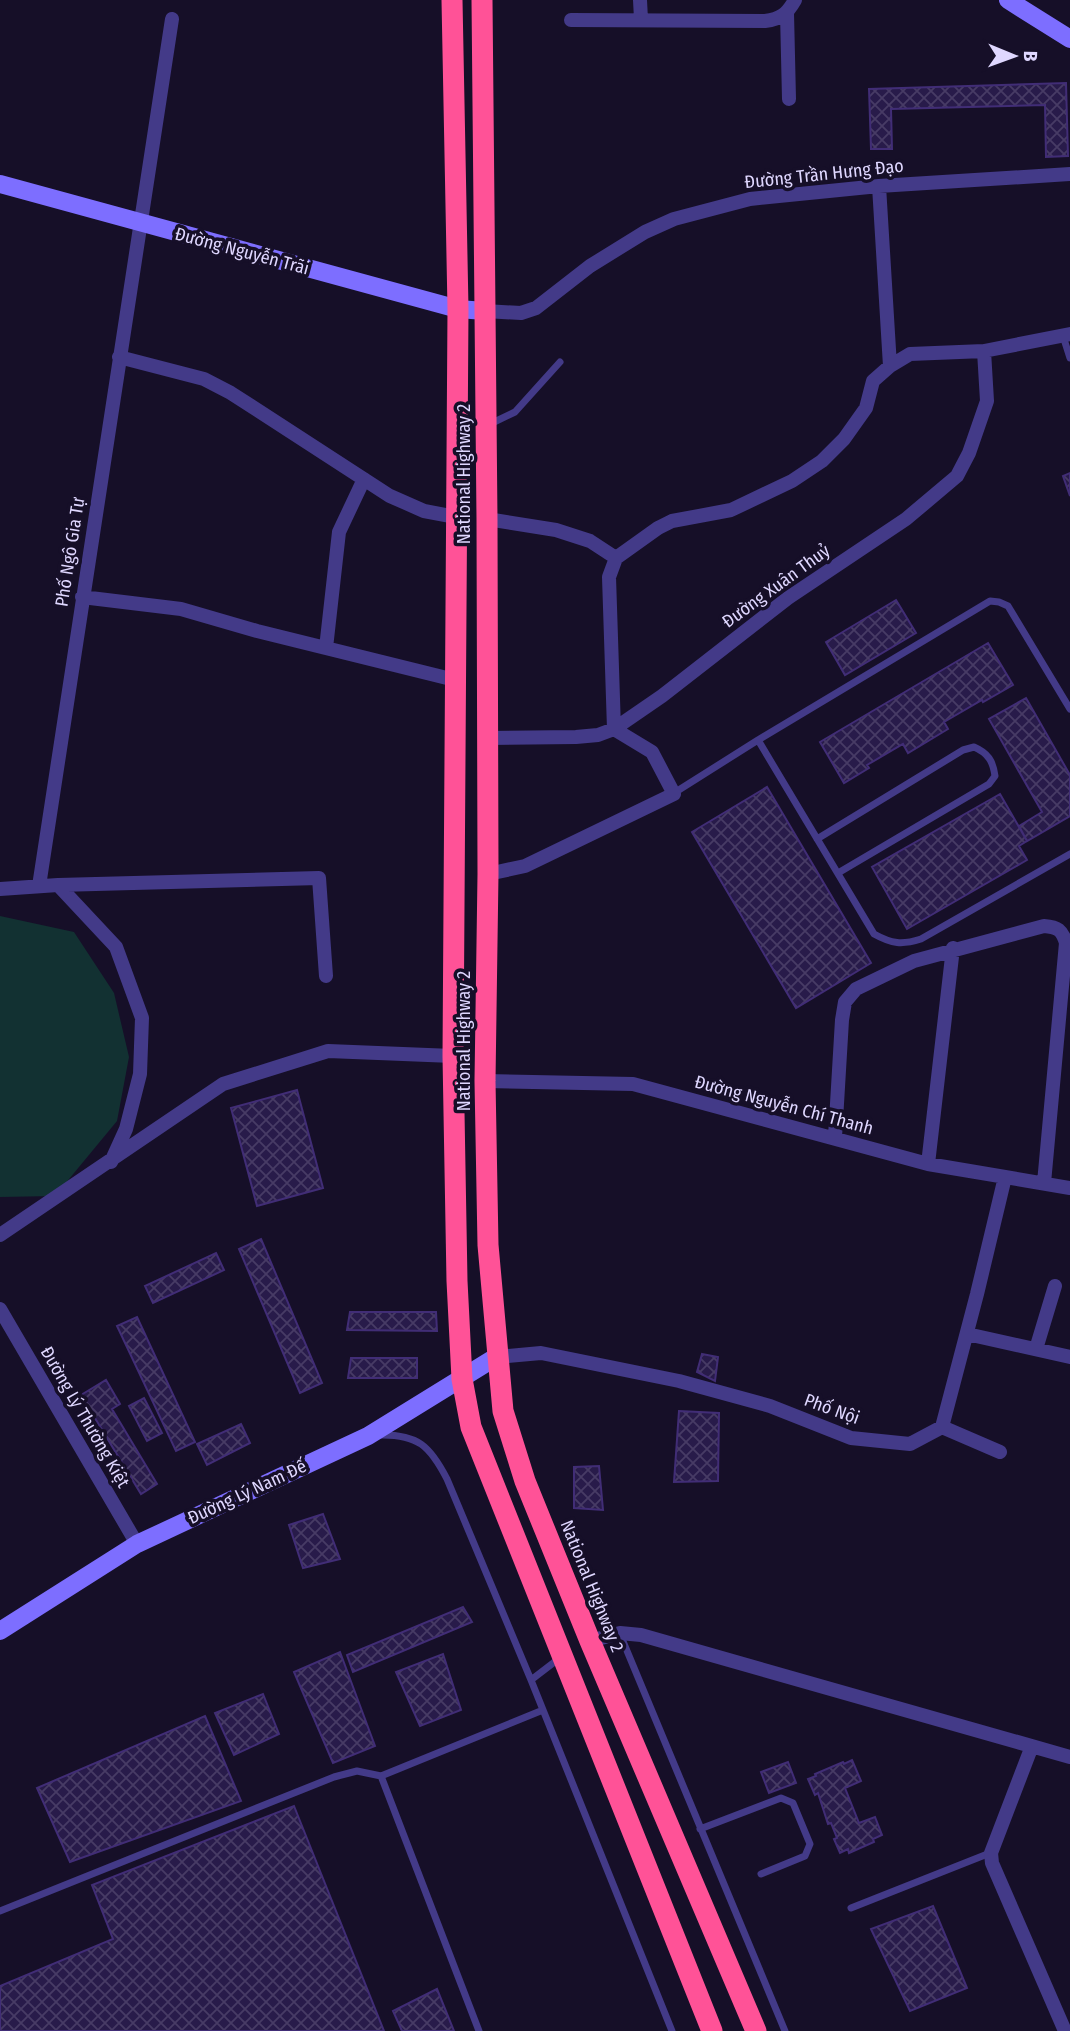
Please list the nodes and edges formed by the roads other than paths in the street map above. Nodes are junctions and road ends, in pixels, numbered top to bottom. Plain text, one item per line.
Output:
1 (452, 0) edge
2 (482, 0) edge
3 (640, 0) edge
4 (1008, 0) edge
5 (791, 6) edge
6 (172, 19) dead end
7 (641, 19) junction
8 (571, 20) dead end
9 (1070, 39) edge
10 (789, 99) dead end
11 (1070, 174) edge
12 (0, 184) edge
13 (879, 186) junction
14 (139, 224) junction
15 (458, 309) junction
16 (485, 311) junction
17 (1066, 335) edge
18 (984, 351) junction
19 (119, 357) junction
20 (1070, 358) edge
21 (560, 362) dead end
22 (890, 366) junction
23 (486, 427) junction
24 (365, 479) junction
25 (456, 517) junction
26 (487, 519) junction
27 (616, 558) junction
28 (82, 597) junction
29 (326, 648) junction
30 (455, 680) junction
31 (1070, 709) edge
32 (614, 729) junction
33 (487, 738) junction
34 (758, 740) junction
35 (674, 794) junction
36 (817, 839) junction
37 (1070, 854) edge
38 (838, 873) junction
39 (454, 874) junction
40 (488, 874) junction
41 (58, 885) junction
42 (39, 886) junction
43 (0, 889) edge
44 (953, 948) junction
45 (326, 976) dead end
46 (453, 1056) junction
47 (485, 1081) junction
48 (835, 1137) junction
49 (111, 1161) junction
50 (928, 1164) junction
51 (1005, 1177) junction
52 (1044, 1184) junction
53 (1070, 1188) edge
54 (0, 1235) edge
55 (1055, 1286) dead end
56 (0, 1309) edge
57 (967, 1334) junction
58 (1036, 1349) junction
59 (496, 1357) junction
60 (1070, 1357) edge
61 (462, 1379) junction
62 (942, 1427) junction
63 (368, 1436) junction
64 (999, 1452) dead end
65 (137, 1544) junction
66 (0, 1631) edge
67 (620, 1633) junction
68 (590, 1641) junction
69 (562, 1656) junction
70 (531, 1680) junction
71 (543, 1710) junction
72 (1032, 1746) junction
73 (1070, 1757) edge
74 (382, 1776) junction
75 (700, 1829) junction
76 (991, 1853) junction
77 (761, 1874) dead end
78 (851, 1908) dead end
79 (0, 1911) edge
80 (479, 2031) edge
81 (672, 2031) edge
82 (712, 2031) edge
83 (756, 2031) edge
84 (785, 2031) edge
85 (1065, 2031) edge

1 - 15 highway, National Highway 2
2 - 16 highway, National Highway 2
3 - 7 street
4 - 9 street
5 - 7 street
5 - 10 street
6 - 14 street, Phố Ngô Gia Tự
7 - 8 street
11 - 13 street, Đường Trần Hưng Đạo
12 - 14 street, Đường Nguyễn Trãi
13 - 16 street, Đường Trần Hưng Đạo
13 - 22 street
14 - 15 street, Đường Nguyễn Trãi
14 - 19 street, Phố Ngô Gia Tự
15 - 16 street, Đường Nguyễn Trãi
15 - 25 highway, National Highway 2
16 - 23 highway, National Highway 2
17 - 18 street
17 - 20 lane
18 - 22 street
18 - 32 street, Đường Xuân Thuỷ
19 - 24 street
19 - 28 street, Phố Ngô Gia Tự
21 - 23 lane
22 - 27 street
23 - 26 highway, National Highway 2
24 - 25 street
24 - 29 street
25 - 30 highway, National Highway 2
26 - 27 street
26 - 33 highway, National Highway 2
27 - 32 street
28 - 29 street
28 - 42 street, Phố Ngô Gia Tự
29 - 30 street
30 - 39 highway, National Highway 2
31 - 34 lane
32 - 33 street, Đường Xuân Thuỷ
32 - 35 street
33 - 40 highway, National Highway 2
34 - 35 lane
34 - 36 lane
35 - 40 street
36 - 38 lane
36 - 38 lane
37 - 38 lane
39 - 40 highway
39 - 46 highway, National Highway 2
40 - 47 highway, National Highway 2
41 - 42 street
41 - 45 street
41 - 49 street
42 - 43 street
44 - 48 street
44 - 50 street
44 - 52 street
46 - 49 street
46 - 61 highway, National Highway 2
47 - 48 street, Đường Nguyễn Chí Thanh
47 - 59 highway, National Highway 2
48 - 50 street, Đường Nguyễn Chí Thanh
49 - 54 street
50 - 51 street, Đường Nguyễn Chí Thanh
51 - 52 street, Đường Nguyễn Chí Thanh
51 - 57 street
52 - 53 street, Đường Nguyễn Chí Thanh
55 - 58 street
56 - 65 street, Đường Lý Thường Kiệt
57 - 58 street
57 - 62 street
58 - 60 street
59 - 61 street, Đường Lý Nam Đế
59 - 62 street, Phố Nội
59 - 68 highway, National Highway 2
61 - 63 street, Đường Lý Nam Đế
61 - 69 highway, National Highway 2
62 - 64 street
63 - 65 street, Đường Lý Nam Đế
63 - 70 lane
65 - 66 street, Đường Lý Nam Đế
67 - 68 street
67 - 72 street
67 - 75 lane
68 - 69 highway
68 - 83 highway, National Highway 2
69 - 70 lane
69 - 82 highway, National Highway 2
70 - 71 lane
71 - 74 lane
71 - 81 lane
72 - 73 street
72 - 76 street
74 - 79 lane
74 - 80 lane
75 - 77 lane
75 - 84 lane
76 - 78 lane
76 - 85 street

